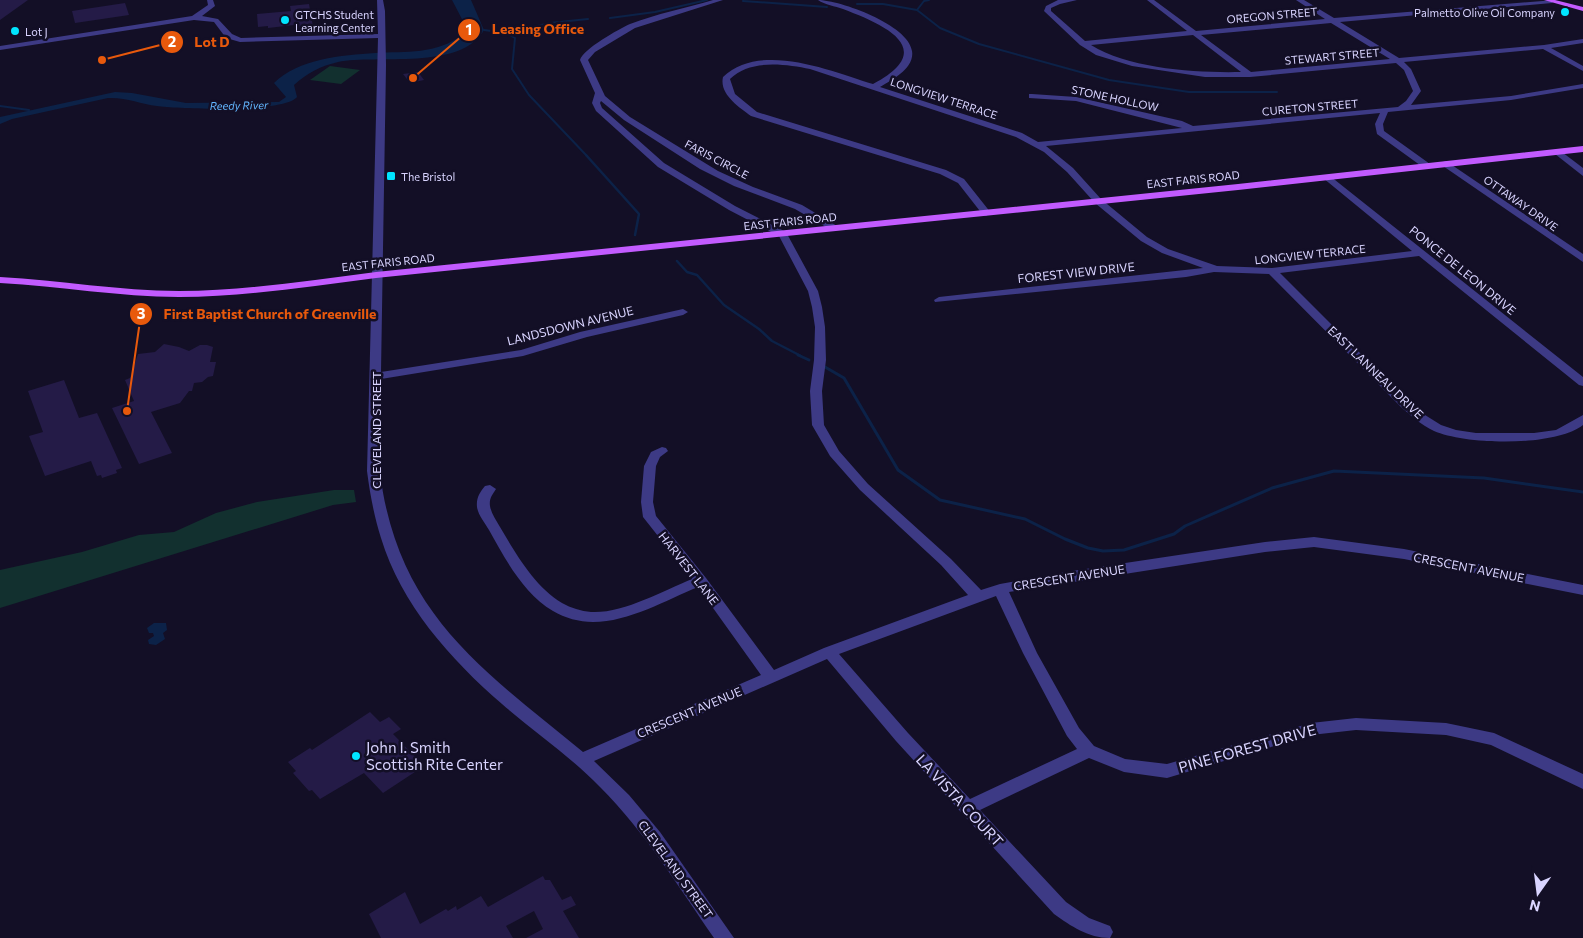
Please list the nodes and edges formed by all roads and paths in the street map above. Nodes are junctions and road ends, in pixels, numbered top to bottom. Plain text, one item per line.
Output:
1 (210, 0) edge
2 (380, 0) edge
3 (720, 0) edge
4 (821, 0) edge
5 (1074, 0) edge
6 (1150, 0) edge
7 (1300, 0) edge
8 (1550, 1) edge
9 (1583, 9) edge
10 (194, 18) junction
11 (1334, 21) junction
12 (1195, 33) junction
13 (382, 36) junction
14 (1583, 41) edge
15 (1083, 43) junction
16 (1544, 47) junction
17 (0, 48) edge
18 (1398, 61) junction
19 (1583, 69) edge
20 (1250, 75) junction
21 (1583, 86) edge
22 (874, 87) junction
23 (599, 93) junction
24 (1032, 96) dead end
25 (1400, 109) junction
26 (1385, 111) junction
27 (1192, 129) junction
28 (1039, 144) junction
29 (1583, 149) edge
30 (1558, 152) junction
31 (1446, 164) junction
32 (1426, 166) junction
33 (1583, 174) edge
34 (1328, 178) junction
35 (1098, 201) junction
36 (986, 213) junction
37 (834, 228) junction
38 (783, 234) junction
39 (1422, 253) junction
40 (1583, 259) edge
41 (1216, 269) junction
42 (1272, 271) junction
43 (376, 275) junction
44 (0, 280) edge
45 (939, 300) dead end
46 (682, 312) dead end
47 (376, 376) junction
48 (1583, 384) edge
49 (1583, 419) edge
50 (662, 451) dead end
51 (490, 489) dead end
52 (701, 581) junction
53 (1000, 589) junction
54 (1583, 590) edge
55 (977, 596) junction
56 (829, 652) junction
57 (771, 677) junction
58 (1088, 751) junction
59 (582, 759) junction
60 (1583, 782) edge
61 (968, 808) junction
62 (1104, 932) dead end
63 (726, 938) edge

1 - 10 street
2 - 13 street, CLEVELAND STREET
3 - 23 street, FARIS CIRCLE
4 - 22 street
5 - 15 street, STEWART STREET
6 - 12 street
7 - 11 street
8 - 9 main road
8 - 11 street, OREGON STREET
10 - 13 street
10 - 17 street
11 - 12 street, OREGON STREET
11 - 18 street
12 - 15 street, OREGON STREET
12 - 20 street
13 - 43 street, CLEVELAND STREET
14 - 16 street, STEWART STREET
15 - 20 street, STEWART STREET
16 - 18 street, STEWART STREET
16 - 19 street
18 - 20 street, STEWART STREET
18 - 25 street
21 - 25 street, CURETON STREET
22 - 28 street, LONGVIEW TERRACE
22 - 36 street, LONGVIEW TERRACE
23 - 37 street, FARIS CIRCLE
23 - 38 street, FARIS CIRCLE
24 - 27 street, STONE HOLLOW
25 - 26 street, CURETON STREET
26 - 27 street, CURETON STREET
26 - 32 street
27 - 28 street, CURETON STREET
28 - 35 street, LONGVIEW TERRACE
29 - 30 main road, EAST FARIS ROAD
30 - 31 main road, EAST FARIS ROAD
30 - 33 street
31 - 32 main road, EAST FARIS ROAD
31 - 40 street, OTTAWAY DRIVE
32 - 34 main road, EAST FARIS ROAD
34 - 35 main road, EAST FARIS ROAD
34 - 39 street, PONCE DE LEON DRIVE
35 - 36 main road, EAST FARIS ROAD
35 - 41 street, LONGVIEW TERRACE
36 - 37 main road, EAST FARIS ROAD
37 - 38 main road, EAST FARIS ROAD
38 - 43 main road, EAST FARIS ROAD
38 - 55 street
39 - 42 street, LONGVIEW TERRACE
39 - 48 street, PONCE DE LEON DRIVE
41 - 42 street, LONGVIEW TERRACE
41 - 45 street, FOREST VIEW DRIVE
42 - 49 street, EAST LANNEAU DRIVE
43 - 44 main road, EAST FARIS ROAD
43 - 47 street, CLEVELAND STREET
46 - 47 street, LANDSDOWN AVENUE
47 - 59 street, CLEVELAND STREET
50 - 52 street, HARVEST LANE
51 - 52 street
52 - 57 street, HARVEST LANE
53 - 54 street, CRESCENT AVENUE
53 - 55 street, CRESCENT AVENUE
53 - 58 street, PINE FOREST DRIVE
55 - 56 street, CRESCENT AVENUE
56 - 57 street, CRESCENT AVENUE
56 - 61 street, LA VISTA COURT
57 - 59 street, CRESCENT AVENUE
58 - 60 street, PINE FOREST DRIVE
58 - 61 street
59 - 63 street, CLEVELAND STREET
61 - 62 street, LA VISTA COURT

